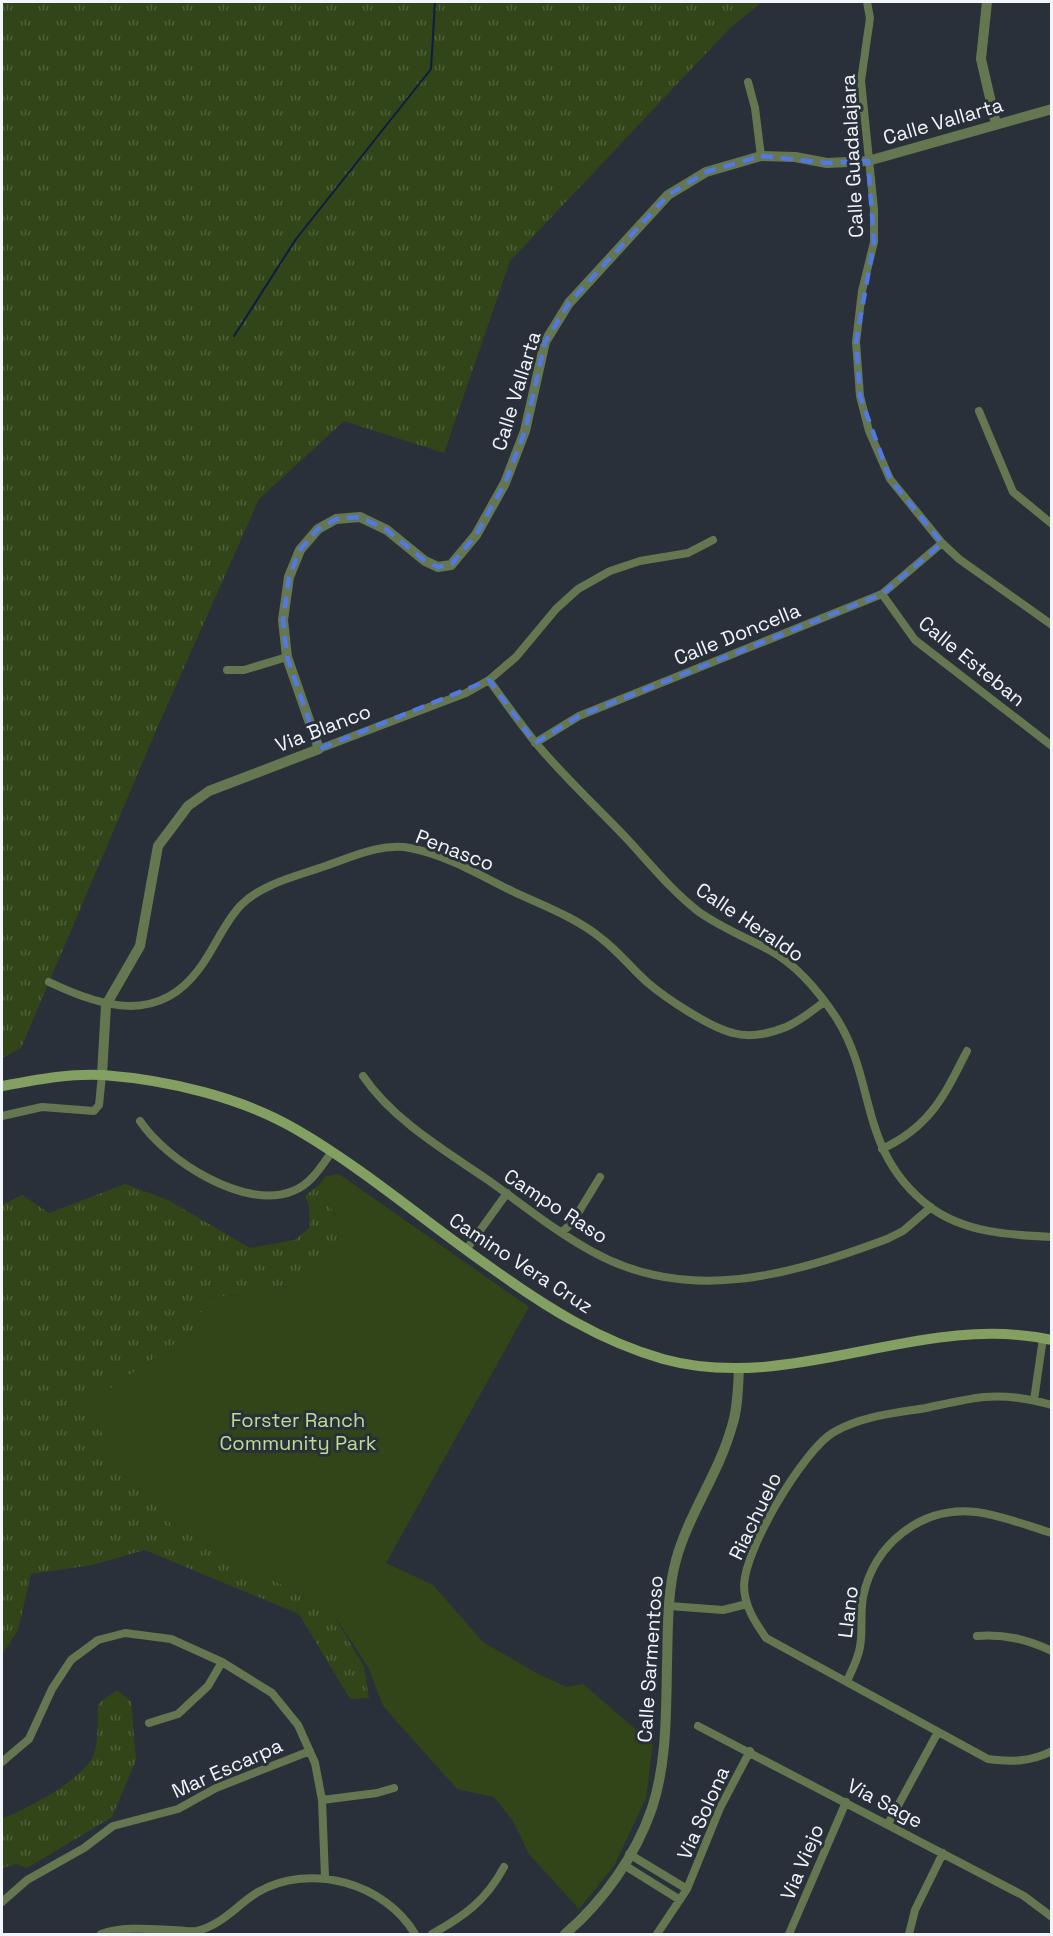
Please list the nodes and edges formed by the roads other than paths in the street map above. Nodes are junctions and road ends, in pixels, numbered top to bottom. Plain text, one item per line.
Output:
1 (867, 2) edge
2 (987, 2) edge
3 (748, 82) dead end
4 (1052, 109) edge
5 (996, 124) junction
6 (761, 156) junction
7 (868, 161) junction
8 (979, 411) dead end
9 (1052, 524) edge
10 (713, 540) dead end
11 (942, 543) junction
12 (882, 594) junction
13 (1052, 626) edge
14 (287, 657) junction
15 (227, 670) dead end
16 (489, 680) junction
17 (536, 743) junction
18 (1052, 746) edge
19 (319, 749) junction
20 (49, 982) dead end
21 (824, 1002) junction
22 (106, 1005) junction
23 (967, 1052) dead end
24 (102, 1075) junction
25 (363, 1076) dead end
26 (2, 1086) edge
27 (2, 1116) edge
28 (140, 1121) dead end
29 (882, 1149) junction
30 (331, 1153) junction
31 (600, 1177) dead end
32 (507, 1193) junction
33 (931, 1207) junction
34 (562, 1232) junction
35 (1052, 1237) edge
36 (466, 1250) junction
37 (1047, 1339) edge
38 (739, 1368) junction
39 (1034, 1400) junction
40 (1052, 1405) edge
41 (1052, 1533) edge
42 (747, 1604) junction
43 (669, 1606) junction
44 (977, 1636) dead end
45 (1052, 1651) edge
46 (222, 1662) junction
47 (847, 1681) junction
48 (149, 1723) dead end
49 (698, 1726) dead end
50 (938, 1732) junction
51 (310, 1751) junction
52 (750, 1751) junction
53 (1052, 1751) edge
54 (2, 1762) edge
55 (394, 1788) dead end
56 (322, 1800) junction
57 (846, 1802) junction
58 (888, 1824) junction
59 (943, 1853) junction
60 (629, 1854) junction
61 (624, 1865) junction
62 (504, 1867) dead end
63 (325, 1877) junction
64 (687, 1889) junction
65 (680, 1900) junction
66 (2, 1902) edge
67 (1052, 1917) edge
68 (159, 1932) edge
69 (101, 1935) edge
70 (415, 1935) edge
71 (432, 1935) edge
72 (566, 1935) edge
73 (657, 1935) edge
74 (789, 1935) edge
75 (909, 1935) edge

1 - 7 street, Calle Guadalajara
2 - 5 street
3 - 6 street
4 - 5 street, Calle Vallarta
5 - 7 street, Calle Vallarta
6 - 7 street, Calle Vallarta
6 - 14 street, Calle Vallarta
7 - 11 street, Calle Guadalajara
8 - 9 street
10 - 16 street, Via Blanco
11 - 12 street, Calle Doncella
11 - 13 street, Calle Guadalajara
12 - 17 street, Calle Doncella
12 - 18 street, Calle Esteban
14 - 15 street
14 - 19 street, Calle Vallarta
16 - 17 street, Calle Heraldo
16 - 19 street, Via Blanco
17 - 21 street, Calle Heraldo
19 - 22 street, Via Blanco
20 - 22 street, Penasco
21 - 22 street, Penasco
21 - 29 street, Calle Heraldo
22 - 24 street, Via Blanco
23 - 29 street
24 - 26 main road, Camino Vera Cruz
24 - 27 street
24 - 30 main road, Camino Vera Cruz
25 - 32 street, Campo Raso
28 - 30 street
29 - 33 street, Calle Heraldo
30 - 36 main road, Camino Vera Cruz
31 - 34 street
32 - 34 street, Campo Raso
32 - 36 street
33 - 34 street, Campo Raso
33 - 35 street, Calle Heraldo
36 - 38 main road, Camino Vera Cruz
37 - 38 main road, Camino Vera Cruz
37 - 39 street
38 - 43 street, Calle Sarmentoso
39 - 40 street, Riachuelo
39 - 42 street, Riachuelo
41 - 47 street, Llano
42 - 43 street
42 - 47 street, Riachuelo
43 - 60 street, Calle Sarmentoso
44 - 45 street
46 - 48 street
46 - 51 street
46 - 54 street
47 - 50 street, Riachuelo
49 - 52 street, Via Sage
50 - 53 street, Riachuelo
50 - 58 street
51 - 56 street
51 - 66 street, Mar Escarpa
52 - 57 street, Via Sage
52 - 64 street, Via Solona
55 - 56 street
56 - 63 street
57 - 58 street, Via Sage
57 - 74 street, Via Viejo
58 - 59 street, Via Sage
59 - 67 street, Via Sage
59 - 75 street
60 - 61 street, Calle Sarmentoso
60 - 64 street, Via Solona
61 - 65 street
61 - 72 street, Calle Sarmentoso
62 - 71 street
63 - 68 street
63 - 70 street
64 - 65 street, Via Solona
65 - 73 street, Via Solona
68 - 69 street

